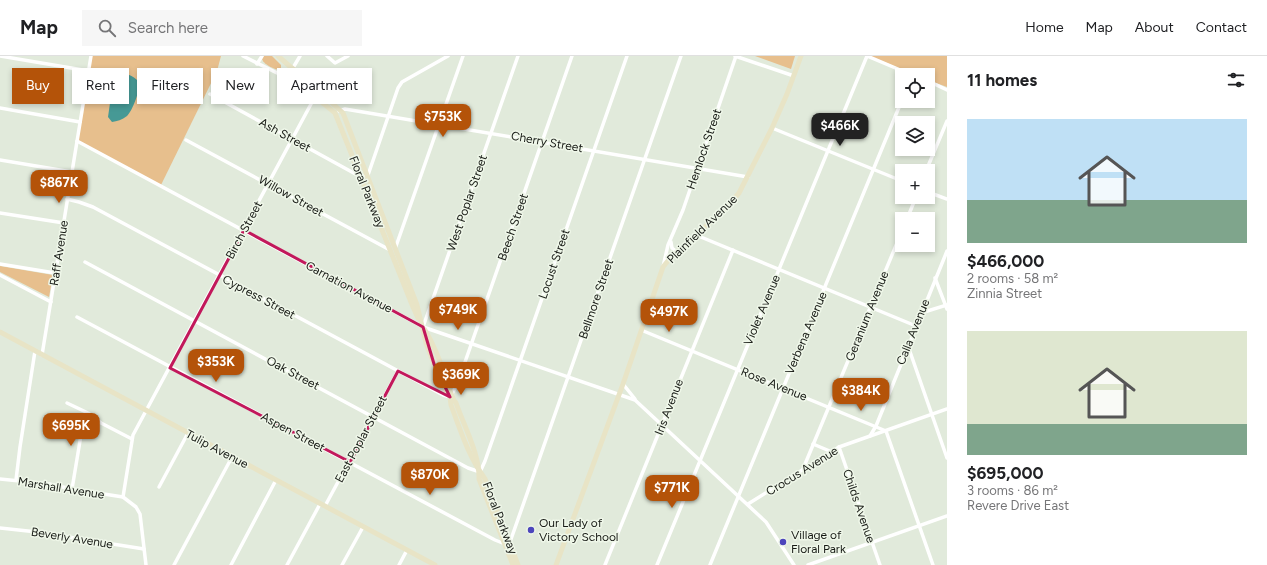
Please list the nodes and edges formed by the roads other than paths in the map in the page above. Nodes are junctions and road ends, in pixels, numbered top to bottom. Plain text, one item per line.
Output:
1 (0, 56) edge
2 (91, 56) edge
3 (243, 56) edge
4 (262, 56) edge
5 (278, 56) edge
6 (300, 56) edge
7 (327, 56) edge
8 (348, 56) edge
9 (448, 56) edge
10 (463, 56) edge
11 (518, 56) edge
12 (572, 56) edge
13 (627, 56) edge
14 (681, 56) edge
15 (735, 56) edge
16 (801, 56) edge
17 (867, 56) edge
18 (257, 64) junction
19 (72, 68) edge
20 (89, 68) edge
21 (292, 68) edge
22 (294, 68) edge
23 (895, 68) edge
24 (277, 73) edge
25 (794, 76) junction
26 (935, 85) edge
27 (947, 90) edge
28 (210, 94) dead end
29 (83, 104) edge
30 (309, 104) edge
31 (328, 104) edge
32 (332, 104) edge
33 (0, 108) edge
34 (899, 108) edge
35 (340, 111) junction
36 (388, 116) junction
37 (947, 121) edge
38 (80, 122) junction
39 (439, 124) junction
40 (772, 128) junction
41 (491, 133) junction
42 (293, 139) junction
43 (186, 140) dead end
44 (77, 142) junction
45 (542, 142) junction
46 (594, 150) junction
47 (828, 150) junction
48 (645, 159) junction
49 (0, 160) edge
50 (929, 164) edge
51 (697, 168) junction
52 (874, 169) junction
53 (72, 172) junction
54 (368, 175) junction
55 (361, 177) junction
56 (748, 177) junction
57 (895, 178) edge
58 (269, 184) junction
59 (935, 195) edge
60 (947, 199) edge
61 (67, 200) junction
62 (379, 206) junction
63 (373, 208) junction
64 (0, 212) edge
65 (64, 223) junction
66 (244, 230) junction
67 (696, 235) junction
68 (671, 241) junction
69 (895, 248) edge
70 (393, 250) junction
71 (733, 250) junction
72 (947, 251) edge
73 (677, 252) junction
74 (85, 262) dead end
75 (0, 264) edge
76 (779, 269) junction
77 (662, 271) junction
78 (56, 273) junction
79 (0, 275) edge
80 (220, 276) junction
81 (935, 278) junction
82 (825, 288) junction
83 (51, 302) junction
84 (947, 306) edge
85 (871, 307) junction
86 (921, 314) junction
87 (76, 317) dead end
88 (195, 321) junction
89 (916, 326) junction
90 (423, 327) junction
91 (641, 330) junction
92 (0, 332) edge
93 (471, 344) junction
94 (908, 346) junction
95 (35, 351) junction
96 (692, 351) junction
97 (42, 355) junction
98 (520, 361) junction
99 (170, 368) junction
100 (737, 369) junction
101 (398, 371) junction
102 (568, 378) junction
103 (622, 384) junction
104 (783, 388) junction
105 (618, 395) junction
106 (450, 397) junction
107 (635, 400) junction
108 (67, 403) dead end
109 (829, 407) junction
110 (947, 409) edge
111 (147, 411) junction
112 (932, 414) junction
113 (373, 416) junction
114 (96, 419) junction
115 (662, 425) junction
116 (876, 426) junction
117 (886, 430) junction
118 (188, 433) junction
119 (870, 436) junction
120 (132, 439) junction
121 (813, 444) junction
122 (838, 448) junction
123 (832, 452) junction
124 (232, 456) junction
125 (947, 458) edge
126 (700, 460) junction
127 (350, 462) junction
128 (803, 468) junction
129 (480, 472) junction
130 (0, 479) edge
131 (16, 480) junction
132 (276, 480) junction
133 (159, 487) dead end
134 (72, 489) junction
135 (739, 496) junction
136 (123, 497) junction
137 (320, 504) junction
138 (748, 504) junction
139 (325, 506) junction
140 (947, 516) edge
141 (919, 526) junction
142 (363, 527) junction
143 (0, 528) edge
144 (872, 542) junction
145 (507, 543) junction
146 (144, 549) junction
147 (407, 550) junction
148 (146, 565) edge
149 (174, 565) edge
150 (231, 565) edge
151 (287, 565) edge
152 (342, 565) edge
153 (399, 565) edge
154 (435, 565) edge
155 (513, 565) edge
156 (518, 565) edge
157 (556, 565) edge
158 (605, 565) edge
159 (657, 565) edge
160 (710, 565) edge
161 (794, 565) edge
162 (808, 565) edge
163 (880, 565) edge
164 (932, 565) edge

1 - 19 street
2 - 20 street, Raff Avenue
3 - 18 street
4 - 18 street
5 - 21 main road, Floral Parkway
6 - 22 street
7 - 8 street
9 - 36 street
10 - 39 street, Floral Parkway
11 - 41 street, West Poplar Street
12 - 45 street, Beech Street
13 - 46 street, Locust Street
14 - 48 street, Bellmore Street
15 - 25 street
15 - 51 street, Hemlock Street
16 - 25 main road, Plainfield Avenue
17 - 23 street, Violet Avenue
17 - 47 street, Violet Avenue
18 - 24 street
25 - 40 main road, Plainfield Avenue
26 - 27 street
28 - 42 street, Ash Street
29 - 38 street, Raff Avenue
30 - 42 street, Birch Street
31 - 35 main road, Floral Parkway
32 - 35 main road, Floral Parkway
33 - 38 street
34 - 52 street, Verbena Avenue
35 - 36 street, Cherry Street
35 - 54 main road, Floral Parkway
35 - 55 main road, Floral Parkway
36 - 39 street, Cherry Street
36 - 54 street
37 - 50 street
38 - 44 street, Raff Avenue
39 - 41 street, Cherry Street
39 - 70 street, Floral Parkway
40 - 47 street
40 - 56 main road, Plainfield Avenue
41 - 45 street, Cherry Street
41 - 90 street, West Poplar Street
42 - 55 street, Ash Street
42 - 58 street, Birch Street
43 - 58 street, Willow Street
44 - 53 street, Raff Avenue
44 - 66 street, Carnation Avenue
45 - 46 street, Cherry Street
45 - 93 street, Beech Street
46 - 48 street, Cherry Street
46 - 98 street, Locust Street
47 - 52 street
47 - 76 street, Violet Avenue
48 - 51 street, Cherry Street
48 - 102 street, Bellmore Street
49 - 53 street
51 - 56 street, Cherry Street
51 - 68 street, Hemlock Street
52 - 57 street
52 - 82 street, Verbena Avenue
53 - 61 street, Raff Avenue
54 - 55 street
54 - 62 main road, Floral Parkway
55 - 63 main road, Floral Parkway
56 - 67 main road, Plainfield Avenue
58 - 66 street, Birch Street
58 - 70 street, Willow Street
59 - 60 street
61 - 65 street, Raff Avenue
61 - 80 street, Cypress Street
62 - 63 main road
62 - 70 main road, Floral Parkway
63 - 70 main road, Floral Parkway
64 - 65 street
65 - 78 street, Raff Avenue
66 - 80 street, Birch Street
66 - 90 street, Carnation Avenue
67 - 71 street
67 - 73 main road, Plainfield Avenue
68 - 73 street
68 - 77 street, Hemlock Street
69 - 85 street, Geranium Avenue
70 - 90 main road, Floral Parkway
71 - 76 street
71 - 96 street, Iris Avenue
72 - 81 street, Calla Avenue
73 - 77 main road, Plainfield Avenue
74 - 88 street, Oak Street
75 - 78 street
76 - 82 street
76 - 100 street, Violet Avenue
77 - 91 main road, Plainfield Avenue
78 - 83 street, Raff Avenue
79 - 83 street
80 - 88 street, Birch Street
80 - 101 street, Cypress Street
81 - 84 street
81 - 86 street, Calla Avenue
82 - 85 street
82 - 104 street, Verbena Avenue
83 - 97 street, Raff Avenue
84 - 86 street
85 - 89 street
85 - 109 street, Geranium Avenue
86 - 89 street, Calla Avenue
87 - 99 street, Aspen Street
88 - 99 street, Birch Street
88 - 113 street, Oak Street
89 - 94 street, Calla Avenue
90 - 93 street, Carnation Avenue
90 - 106 main road, Floral Parkway
91 - 96 street, Rose Avenue
91 - 103 main road, Plainfield Avenue
92 - 95 main road, Tulip Avenue
93 - 98 street, Carnation Avenue
93 - 106 street, Beech Street
94 - 112 street
94 - 116 street, Calla Avenue
95 - 97 main road, Tulip Avenue
95 - 131 street
96 - 100 street, Rose Avenue
96 - 115 street, Iris Avenue
97 - 111 main road, Tulip Avenue
98 - 102 street, Carnation Avenue
98 - 129 street, Locust Street
99 - 111 street, Birch Street
99 - 127 street, Aspen Street
100 - 104 street, Rose Avenue
100 - 126 street, Violet Avenue
101 - 106 street, Cypress Street
101 - 113 street, East Poplar Street
102 - 105 street, Carnation Avenue
102 - 145 street, Bellmore Street
103 - 105 main road, Plainfield Avenue
103 - 107 street, Carnation Avenue
104 - 109 street, Rose Avenue
104 - 135 street, Verbena Avenue
105 - 107 street, Carnation Avenue
105 - 157 main road, Plainfield Avenue
106 - 129 main road, Floral Parkway
107 - 115 street, Carnation Avenue
108 - 114 street
109 - 116 street, Rose Avenue
109 - 121 street, Geranium Avenue
110 - 112 street, Crocus Avenue
111 - 118 main road, Tulip Avenue
111 - 120 street, Birch Street
112 - 117 street, Crocus Avenue
112 - 125 street
113 - 127 street, East Poplar Street
113 - 129 street, Oak Street
114 - 120 street
114 - 134 street
115 - 126 street, Carnation Avenue
115 - 158 street, Iris Avenue
116 - 117 street, Rose Avenue
116 - 119 street, Calla Avenue
117 - 119 street, Crocus Avenue
117 - 141 street
118 - 124 main road, Tulip Avenue
118 - 133 street
119 - 122 street, Crocus Avenue
120 - 136 street, Birch Street
121 - 123 street
121 - 128 street, Geranium Avenue
122 - 123 street, Crocus Avenue
122 - 144 street, Childs Avenue
123 - 128 street, Crocus Avenue
124 - 132 main road, Tulip Avenue
124 - 149 street
126 - 135 street, Carnation Avenue
126 - 159 street, Violet Avenue
127 - 139 street, East Poplar Street
127 - 145 street, Aspen Street
128 - 138 street, Crocus Avenue
129 - 145 main road, Floral Parkway
130 - 131 street, Marshall Avenue
131 - 134 street, Marshall Avenue
132 - 137 main road, Tulip Avenue
132 - 150 street
134 - 136 street, Marshall Avenue
135 - 138 street, Carnation Avenue
135 - 160 street, Verbena Avenue
136 - 146 street
137 - 139 main road, Tulip Avenue
137 - 151 street
138 - 161 street, Carnation Avenue
139 - 142 main road, Tulip Avenue
140 - 141 street
141 - 144 street
141 - 164 street
142 - 147 main road, Tulip Avenue
142 - 152 street
143 - 146 street, Beverly Avenue
144 - 162 street
144 - 163 street, Childs Avenue
145 - 155 main road, Floral Parkway
145 - 156 main road, Floral Parkway
146 - 148 street
147 - 153 street
147 - 154 main road, Tulip Avenue

